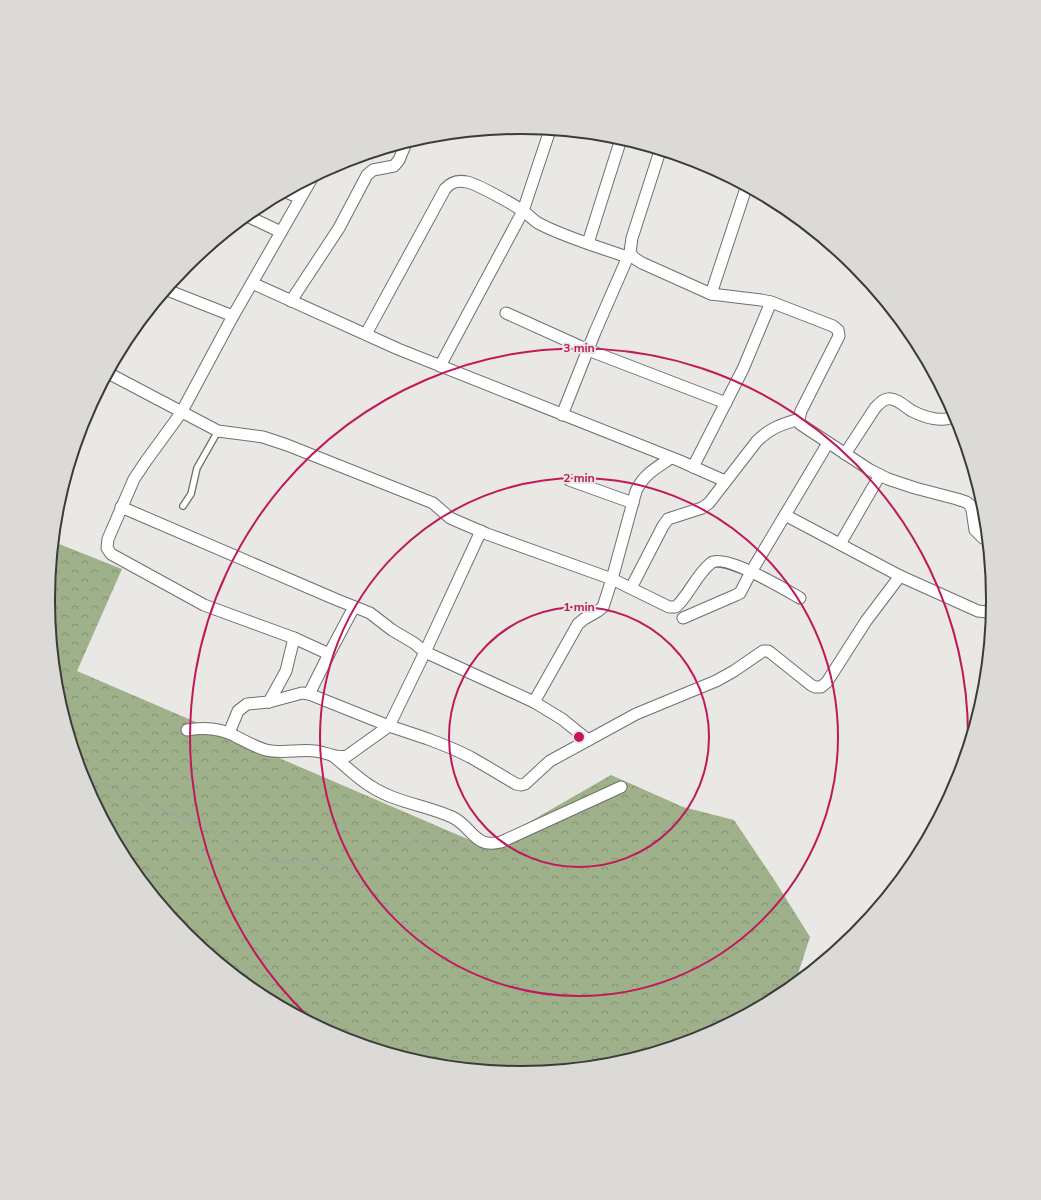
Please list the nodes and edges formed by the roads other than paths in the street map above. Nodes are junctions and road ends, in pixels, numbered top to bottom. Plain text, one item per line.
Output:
1 (548, 135) edge
2 (619, 145) edge
3 (404, 149) edge
4 (659, 155) edge
5 (306, 188) edge
6 (746, 194) edge
7 (292, 195) edge
8 (300, 198) junction
9 (523, 211) junction
10 (254, 219) edge
11 (281, 232) junction
12 (588, 243) junction
13 (629, 255) junction
14 (252, 283) junction
15 (172, 292) edge
16 (711, 294) junction
17 (291, 301) junction
18 (771, 302) junction
19 (506, 313) dead end
20 (233, 316) junction
21 (366, 334) junction
22 (588, 350) junction
23 (440, 366) junction
24 (113, 376) edge
25 (726, 403) junction
26 (181, 413) junction
27 (562, 415) junction
28 (949, 418) edge
29 (799, 419) junction
30 (218, 431) junction
31 (828, 443) junction
32 (844, 454) junction
33 (671, 458) junction
34 (693, 468) junction
35 (880, 475) junction
36 (568, 480) dead end
37 (724, 482) junction
38 (633, 503) junction
39 (183, 506) dead end
40 (121, 507) junction
41 (785, 514) junction
42 (481, 531) junction
43 (982, 537) edge
44 (840, 544) junction
45 (751, 572) junction
46 (900, 576) junction
47 (612, 579) junction
48 (631, 588) junction
49 (800, 598) dead end
50 (354, 607) junction
51 (986, 611) edge
52 (683, 618) dead end
53 (294, 638) junction
54 (425, 652) junction
55 (329, 654) junction
56 (309, 694) junction
57 (269, 702) junction
58 (534, 702) junction
59 (389, 726) junction
60 (187, 730) dead end
61 (229, 733) junction
62 (588, 740) junction
63 (333, 756) junction
64 (621, 787) dead end

1 - 9 street
2 - 12 street
3 - 17 street
4 - 13 street
5 - 8 street
6 - 16 street
7 - 8 street
8 - 11 street
9 - 12 street
9 - 21 street
9 - 23 street
10 - 11 street
11 - 14 street
12 - 13 street
13 - 16 street
13 - 22 street
14 - 17 street
14 - 20 street
15 - 20 street
16 - 18 street
17 - 21 street
18 - 25 street
18 - 29 street
19 - 22 street
20 - 26 street
21 - 23 street
22 - 25 street
22 - 27 street
23 - 27 street
24 - 26 street
25 - 34 street
26 - 30 street
26 - 40 street
27 - 33 street
28 - 32 street
29 - 31 street
29 - 37 street
30 - 39 lane
30 - 42 street
31 - 32 street
31 - 41 street
32 - 35 street
33 - 34 street
33 - 38 street
34 - 37 street
35 - 43 street
35 - 44 street
36 - 38 street
37 - 48 street
38 - 47 street
40 - 50 street
40 - 53 street
41 - 44 street
41 - 45 street
42 - 47 street
42 - 54 street
44 - 46 street
45 - 48 street
45 - 49 street
45 - 52 street
46 - 51 street
46 - 62 street
47 - 48 street
47 - 58 street
50 - 54 street
50 - 55 street
53 - 55 street
53 - 57 street
54 - 58 street
54 - 59 street
55 - 56 street
56 - 57 street
56 - 59 street
57 - 61 street
58 - 62 street
59 - 62 street
59 - 63 street
60 - 61 street
61 - 63 street
63 - 64 street

